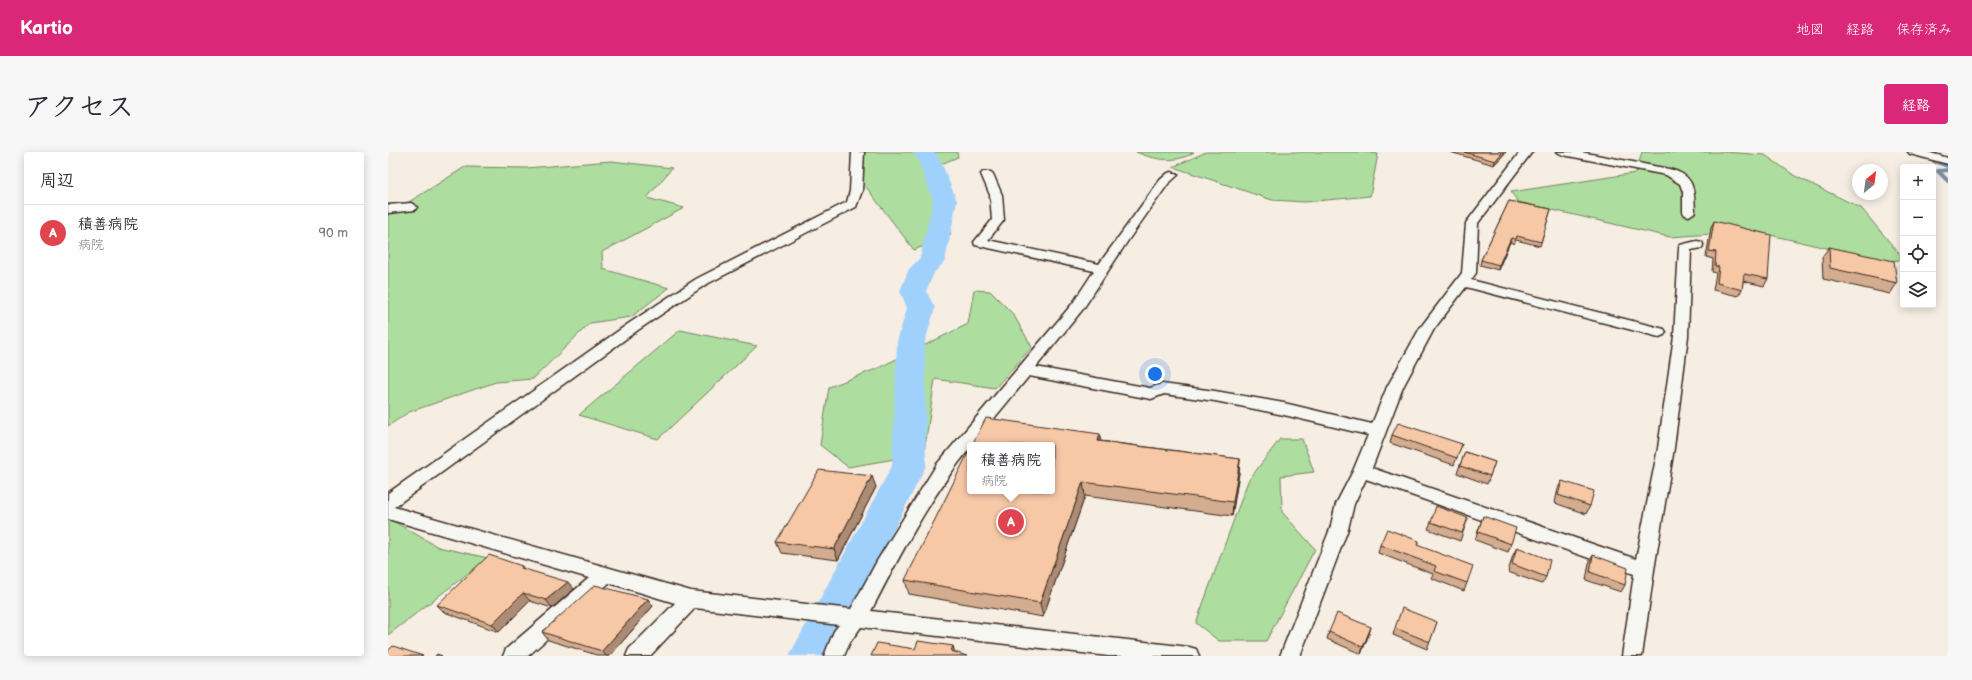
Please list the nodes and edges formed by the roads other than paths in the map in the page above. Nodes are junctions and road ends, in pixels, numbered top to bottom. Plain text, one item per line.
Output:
1 (858, 152) edge
2 (1526, 152) edge
3 (1563, 152) edge
4 (1914, 152) edge
5 (1948, 161) edge
6 (987, 174) dead end
7 (1172, 175) dead end
8 (411, 207) dead end
9 (388, 209) edge
10 (1689, 212) dead end
11 (1696, 245) dead end
12 (1102, 269) junction
13 (1463, 282) junction
14 (1660, 332) dead end
15 (1025, 370) junction
16 (1377, 431) junction
17 (1362, 471) junction
18 (388, 502) edge
19 (388, 512) edge
20 (1644, 570) junction
21 (605, 575) junction
22 (691, 599) junction
23 (850, 617) junction
24 (515, 656) edge
25 (636, 656) edge
26 (834, 656) edge
27 (1189, 656) edge
28 (1290, 656) edge
29 (1632, 656) edge

1 - 18 street
2 - 13 street
3 - 10 street
4 - 5 street
6 - 12 street
7 - 12 street
8 - 9 street
11 - 20 street
12 - 15 street
13 - 14 street
13 - 16 street
15 - 16 street
15 - 23 street
16 - 17 street
17 - 20 street
17 - 28 street
19 - 21 street
20 - 29 street
21 - 22 street
21 - 24 street
22 - 23 street
22 - 25 street
23 - 26 street
23 - 27 street

